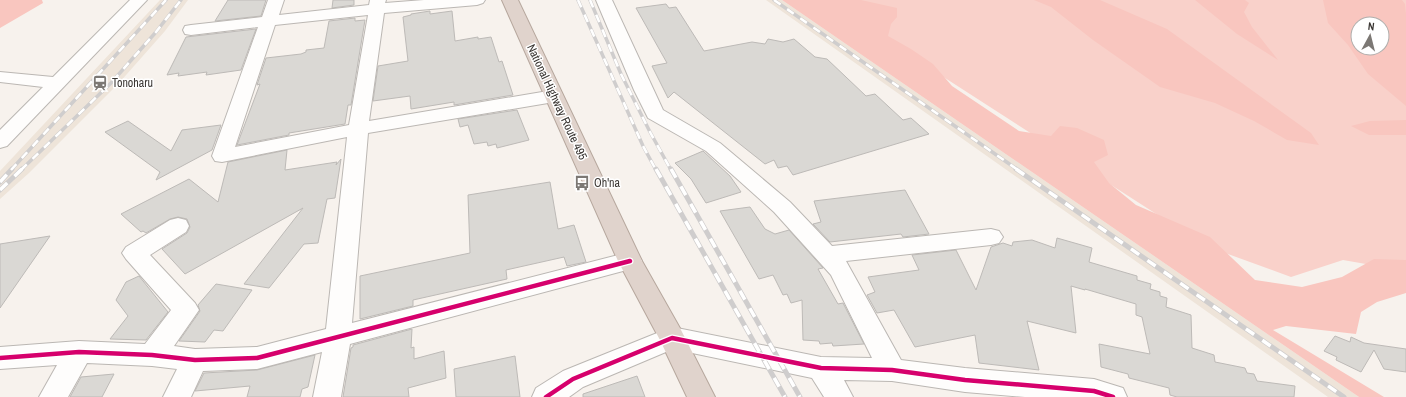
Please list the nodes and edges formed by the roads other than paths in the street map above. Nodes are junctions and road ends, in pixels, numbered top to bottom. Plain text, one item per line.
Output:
1 (139, 0) edge
2 (276, 0) edge
3 (477, 0) edge
4 (510, 0) edge
5 (604, 0) edge
6 (377, 4) edge
7 (268, 22) junction
8 (191, 30) dead end
9 (0, 77) edge
10 (59, 83) junction
11 (554, 96) junction
12 (358, 129) junction
13 (0, 142) edge
14 (178, 226) dead end
15 (991, 237) dead end
16 (826, 255) junction
17 (630, 261) junction
18 (338, 337) junction
19 (672, 338) junction
20 (79, 352) junction
21 (152, 355) junction
22 (0, 358) edge
23 (195, 360) junction
24 (821, 368) junction
25 (892, 370) junction
26 (971, 388) edge
27 (53, 397) edge
28 (177, 397) edge
29 (327, 397) edge
30 (546, 397) edge
31 (701, 397) edge
32 (839, 397) edge
33 (1113, 397) edge

1 - 10 street
2 - 7 street
3 - 6 street
4 - 11 highway, National Highway Route 495
5 - 16 street
6 - 7 street
6 - 12 street
7 - 8 street
7 - 12 street
9 - 10 street
10 - 13 street
11 - 12 street
11 - 17 highway, National Highway Route 495
12 - 18 street
14 - 21 street
15 - 16 street
16 - 25 street
17 - 18 street
17 - 19 highway, National Highway Route 495
18 - 23 street
18 - 29 street
19 - 24 street
19 - 30 street
19 - 31 highway, National Highway Route 495
20 - 21 street
20 - 22 street
20 - 27 street
21 - 23 street
23 - 28 street
24 - 25 street
24 - 32 street
25 - 26 street
26 - 33 street

